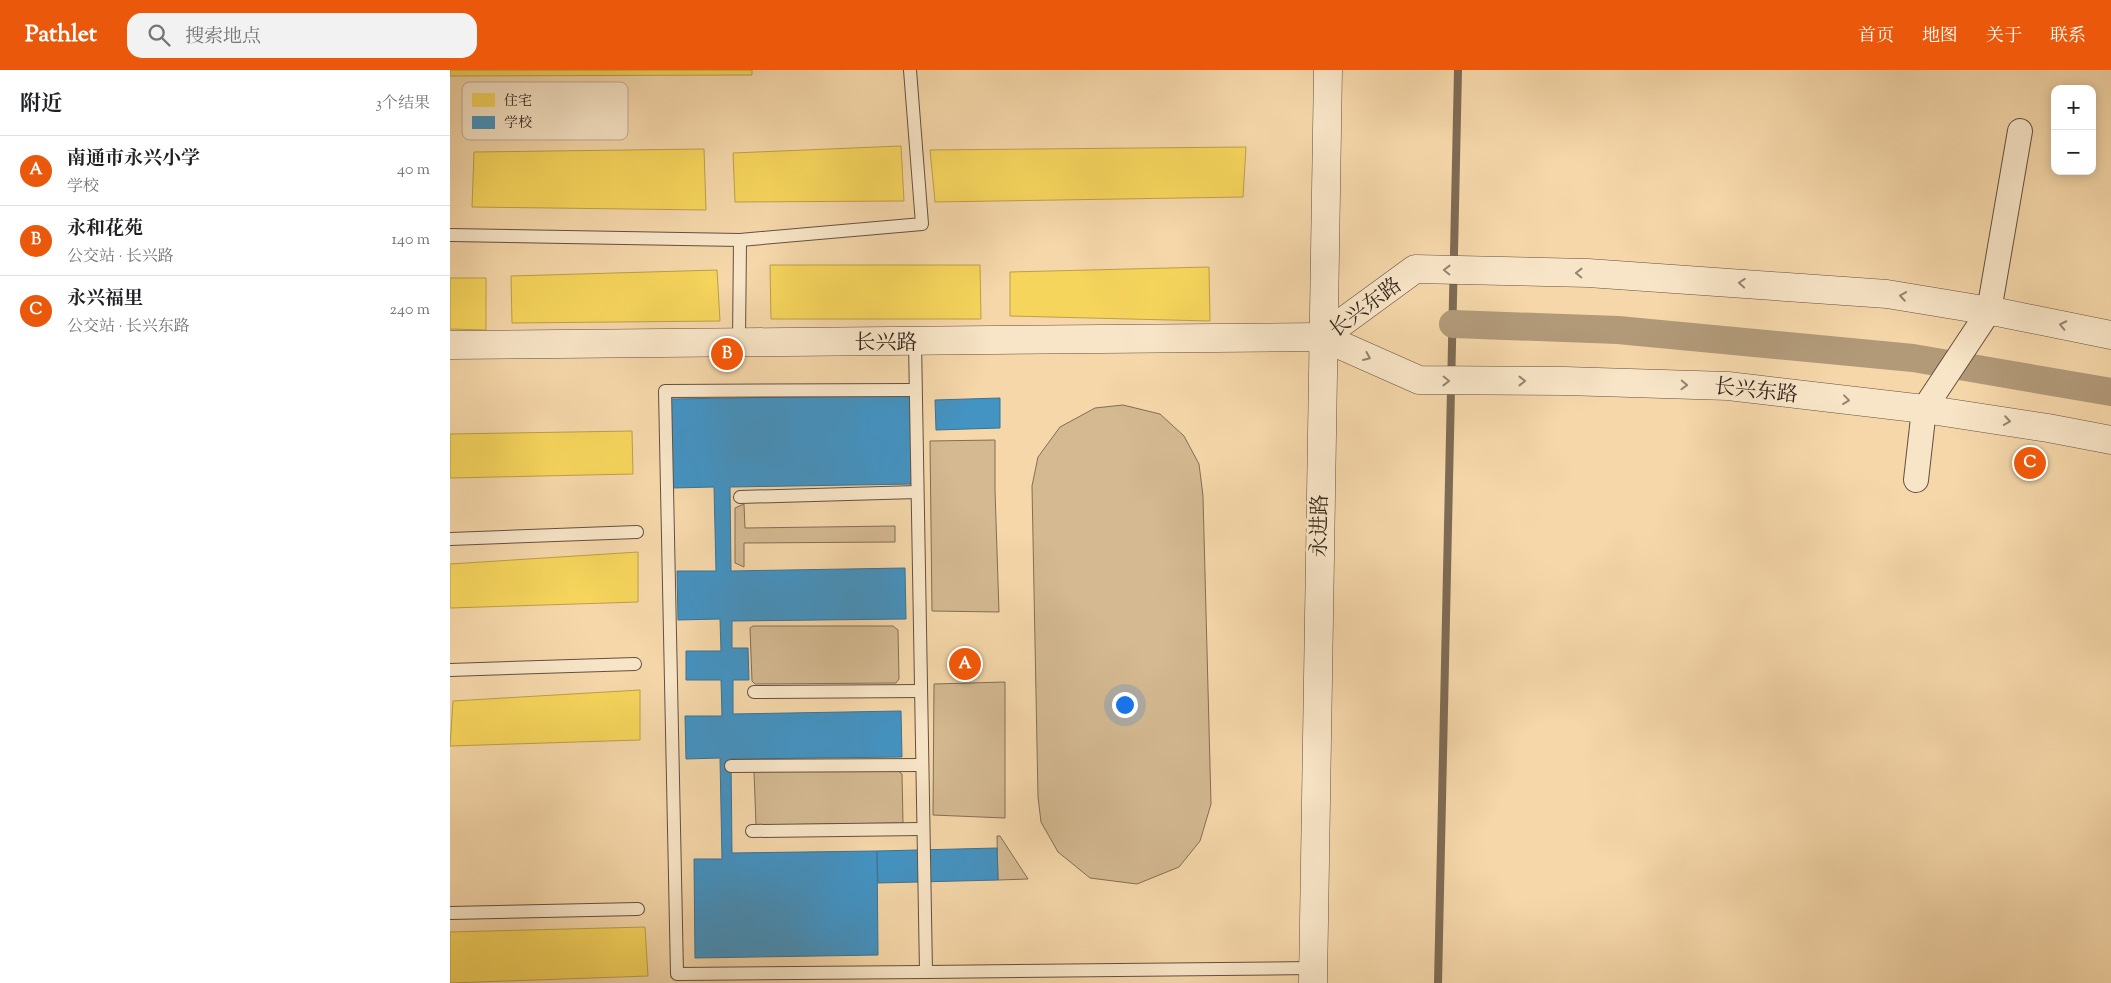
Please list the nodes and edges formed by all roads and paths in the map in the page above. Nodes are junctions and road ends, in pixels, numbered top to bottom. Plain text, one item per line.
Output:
1 (910, 70) edge
2 (1328, 70) edge
3 (2020, 131) dead end
4 (450, 236) edge
5 (740, 240) junction
6 (1989, 310) junction
7 (2111, 335) edge
8 (1322, 338) junction
9 (739, 341) junction
10 (915, 342) junction
11 (450, 345) edge
12 (915, 390) junction
13 (1924, 409) junction
14 (2111, 440) edge
15 (1916, 480) dead end
16 (917, 492) junction
17 (740, 497) dead end
18 (638, 532) dead end
19 (450, 539) edge
20 (635, 664) dead end
21 (450, 670) edge
22 (921, 691) junction
23 (754, 692) dead end
24 (922, 765) junction
25 (731, 766) dead end
26 (922, 829) junction
27 (752, 831) dead end
28 (638, 910) dead end
29 (450, 913) edge
30 (926, 972) junction
31 (1313, 976) edge

1 - 5 lane
2 - 8 street, 永进路
3 - 6 street
4 - 5 lane
5 - 9 lane
7 -> 6 street, 长兴东路
6 -> 8 street, 长兴东路
6 - 13 street
8 - 10 street, 长兴路
8 -> 13 street, 长兴东路
8 - 31 street, 永进路
9 - 10 street, 长兴路
9 - 11 street, 长兴路
10 - 12 lane
12 - 16 lane
12 - 30 lane
13 -> 14 street, 长兴东路
13 - 15 street
16 - 17 lane
16 - 22 lane
18 - 19 lane
20 - 21 lane
22 - 23 lane
22 - 24 lane
24 - 25 lane
24 - 26 lane
26 - 27 lane
26 - 30 lane
28 - 29 lane
30 - 31 lane

